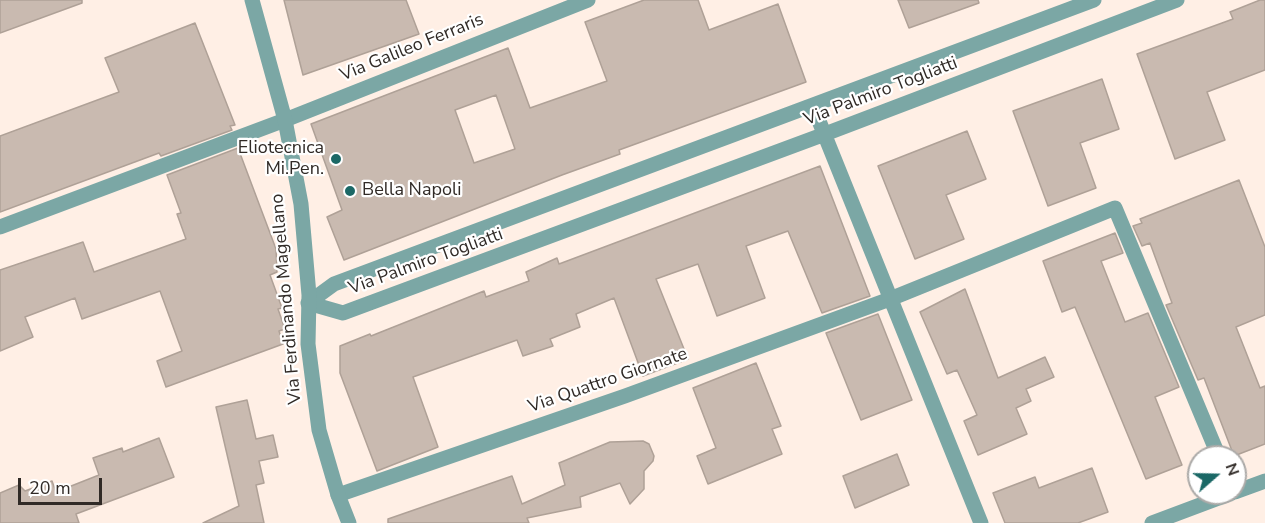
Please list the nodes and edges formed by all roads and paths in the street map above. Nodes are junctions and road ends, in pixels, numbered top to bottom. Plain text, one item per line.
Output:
1 (252, 0) edge
2 (588, 0) edge
3 (1094, 0) edge
4 (1177, 0) edge
5 (813, 106) junction
6 (285, 120) junction
7 (825, 134) junction
8 (0, 226) edge
9 (890, 299) junction
10 (308, 303) junction
11 (1214, 445) edge
12 (1265, 481) edge
13 (1247, 487) edge
14 (338, 495) junction
15 (1199, 505) edge
16 (349, 523) edge
17 (981, 523) edge
18 (1152, 523) edge

1 - 6 street, Via Ferdinando Magellano
2 - 6 street, Via Galileo Ferraris
3 - 5 street, Via Palmiro Togliatti
4 - 7 street, Via Palmiro Togliatti
5 - 7 street
5 - 10 street, Via Palmiro Togliatti
6 - 8 street, Via Galileo Ferraris
6 - 10 street, Via Ferdinando Magellano
7 - 9 street
7 - 10 street, Via Palmiro Togliatti
9 - 11 street, Via Quattro Giornate
9 - 14 street, Via Quattro Giornate
9 - 17 street
10 - 14 street, Via Ferdinando Magellano
12 - 13 street
14 - 16 street, Via Ferdinando Magellano
15 - 18 street

